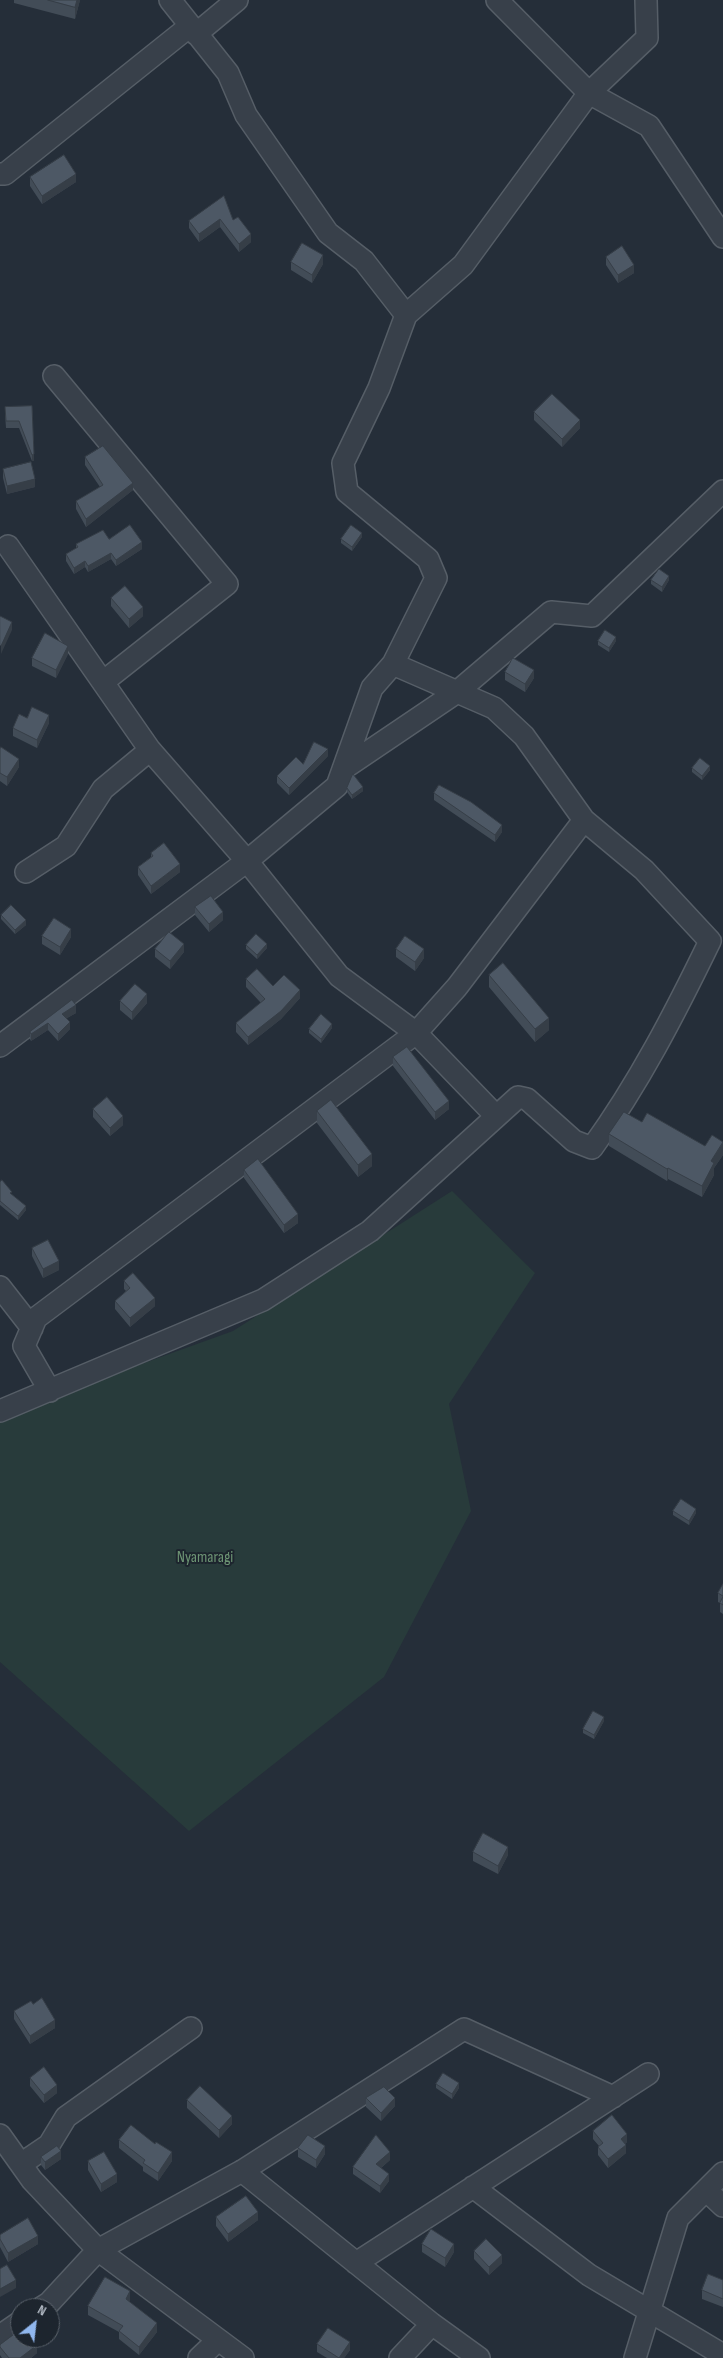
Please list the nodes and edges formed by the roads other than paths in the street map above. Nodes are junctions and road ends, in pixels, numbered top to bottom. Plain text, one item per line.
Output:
1 (170, 0) edge
2 (237, 0) edge
3 (497, 0) edge
4 (646, 0) edge
5 (193, 30) junction
6 (589, 94) junction
7 (0, 174) edge
8 (723, 237) edge
9 (406, 315) junction
10 (54, 376) dead end
11 (723, 491) edge
12 (8, 546) dead end
13 (393, 664) junction
14 (103, 682) junction
15 (457, 692) junction
16 (150, 750) junction
17 (343, 770) junction
18 (584, 820) junction
19 (247, 861) junction
20 (26, 872) dead end
21 (416, 1033) junction
22 (0, 1046) edge
23 (496, 1116) junction
24 (0, 1287) edge
25 (32, 1328) junction
26 (50, 1391) junction
27 (0, 1411) edge
28 (191, 2028) dead end
29 (648, 2074) dead end
30 (613, 2097) junction
31 (0, 2135) edge
32 (21, 2164) junction
33 (242, 2171) junction
34 (723, 2172) edge
35 (473, 2187) junction
36 (706, 2190) junction
37 (723, 2206) edge
38 (98, 2250) junction
39 (356, 2263) junction
40 (54, 2298) edge
41 (650, 2311) junction
42 (432, 2324) junction
43 (218, 2340) junction
44 (723, 2355) edge
45 (199, 2358) edge
46 (243, 2358) edge
47 (400, 2358) edge
48 (479, 2358) edge
49 (635, 2358) edge

1 - 5 street
2 - 5 street
3 - 6 street
4 - 6 street
5 - 7 street
5 - 9 street
6 - 8 street
6 - 9 street
9 - 13 street
10 - 14 street
11 - 15 street
12 - 14 street
13 - 15 street
13 - 17 street
14 - 16 street
15 - 17 street
15 - 18 street
16 - 19 street
16 - 20 street
17 - 19 street
18 - 21 street
18 - 23 street
19 - 21 street
19 - 22 street
21 - 23 street
21 - 25 street
23 - 26 street
24 - 25 street
25 - 26 street
26 - 27 street
28 - 32 street
29 - 30 street
30 - 33 street
30 - 35 street
31 - 32 street
32 - 38 street
33 - 38 street
33 - 39 street
34 - 36 street
35 - 39 street
35 - 41 street
36 - 37 street
36 - 41 street
38 - 40 street
38 - 43 street
39 - 42 street
41 - 44 street
41 - 49 street
42 - 47 street
42 - 48 street
43 - 45 street
43 - 46 street

